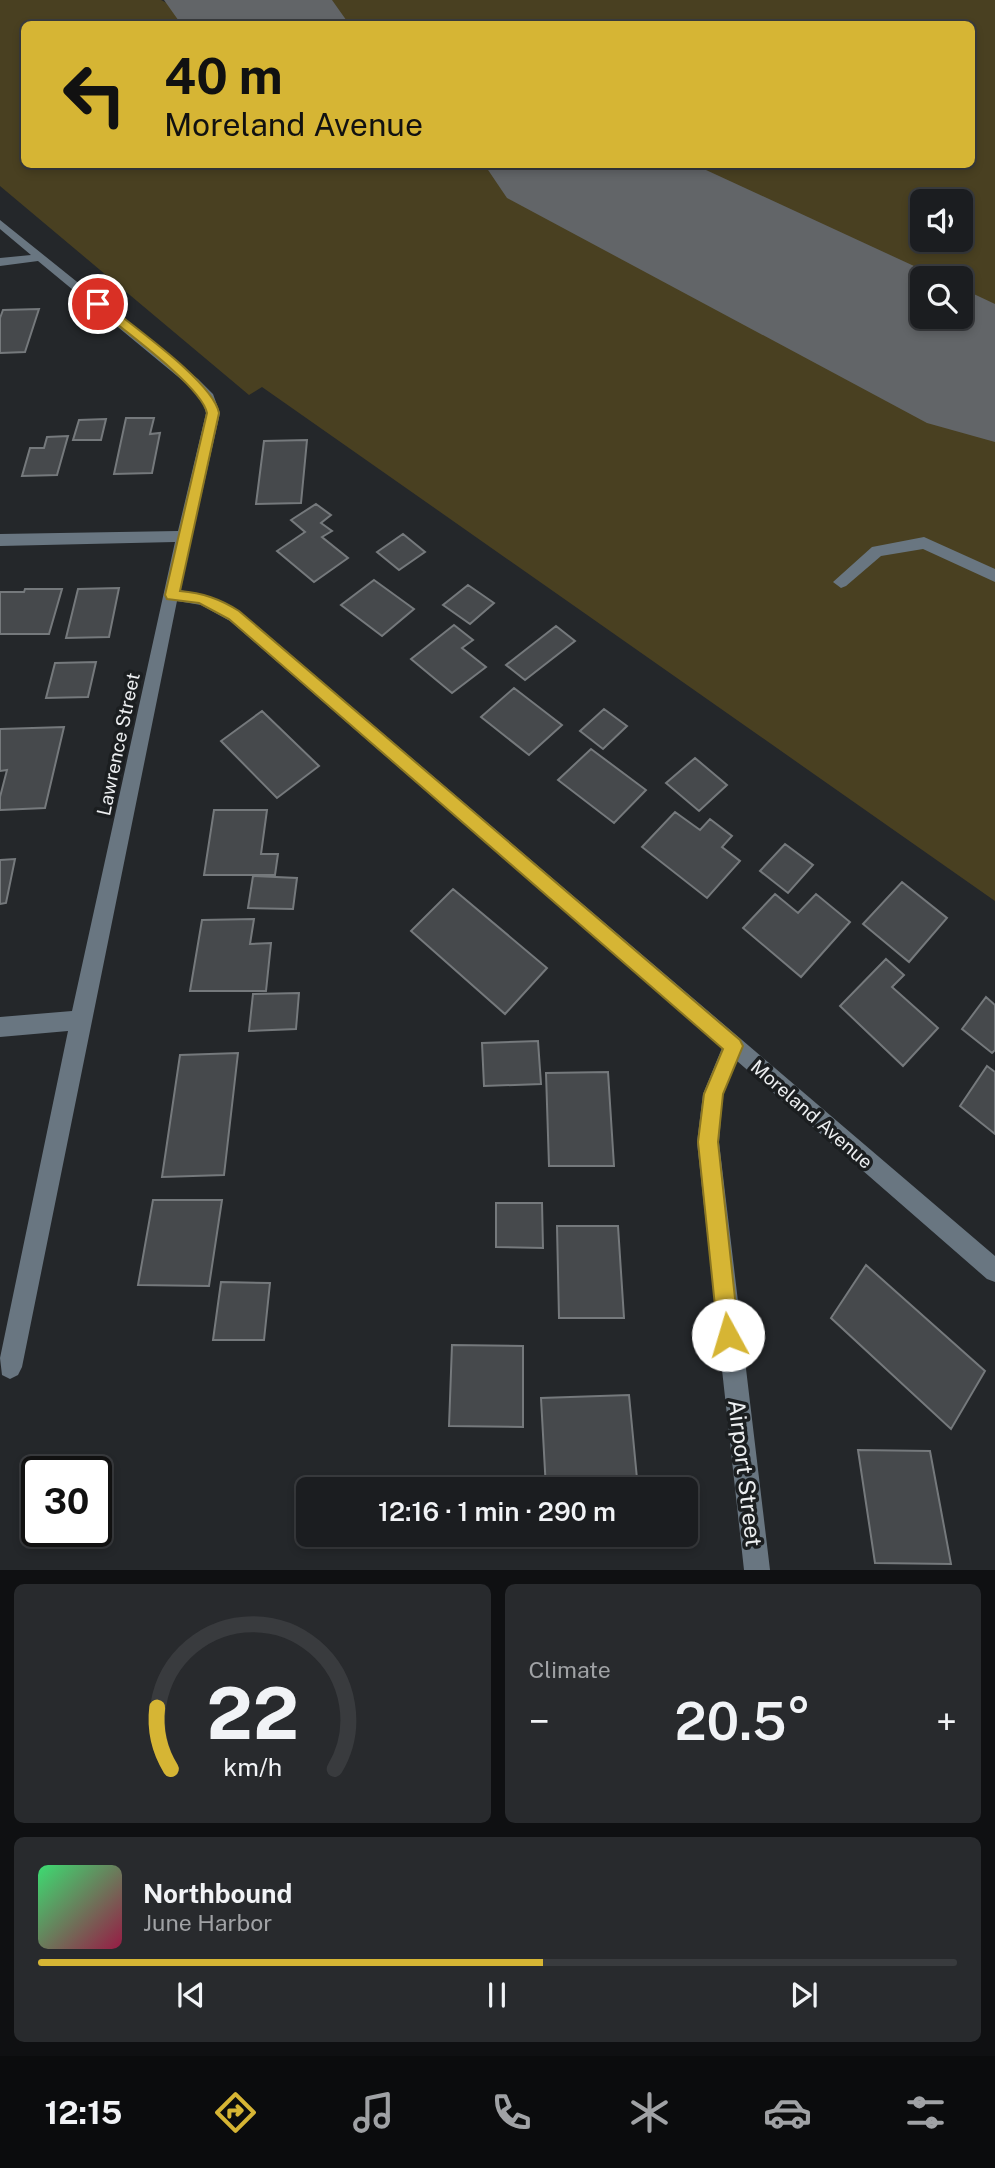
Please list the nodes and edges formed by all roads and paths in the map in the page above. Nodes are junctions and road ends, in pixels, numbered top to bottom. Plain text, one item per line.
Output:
1 (0, 223) edge
2 (40, 257) junction
3 (0, 262) edge
4 (184, 536) junction
5 (0, 540) edge
6 (995, 576) edge
7 (841, 582) dead end
8 (172, 595) junction
9 (80, 1020) junction
10 (0, 1027) edge
11 (733, 1046) junction
12 (995, 1271) edge
13 (10, 1367) dead end
14 (757, 1570) edge

1 - 2 street, Lawrence Street
2 - 3 street
2 - 4 street, Lawrence Street
4 - 5 street
4 - 8 street, Lawrence Street
6 - 7 street
8 - 9 street, Lawrence Street
8 - 11 street, Moreland Avenue
9 - 10 street
9 - 13 street, Lawrence Street
11 - 12 street, Moreland Avenue
11 - 14 street, Airport Street

